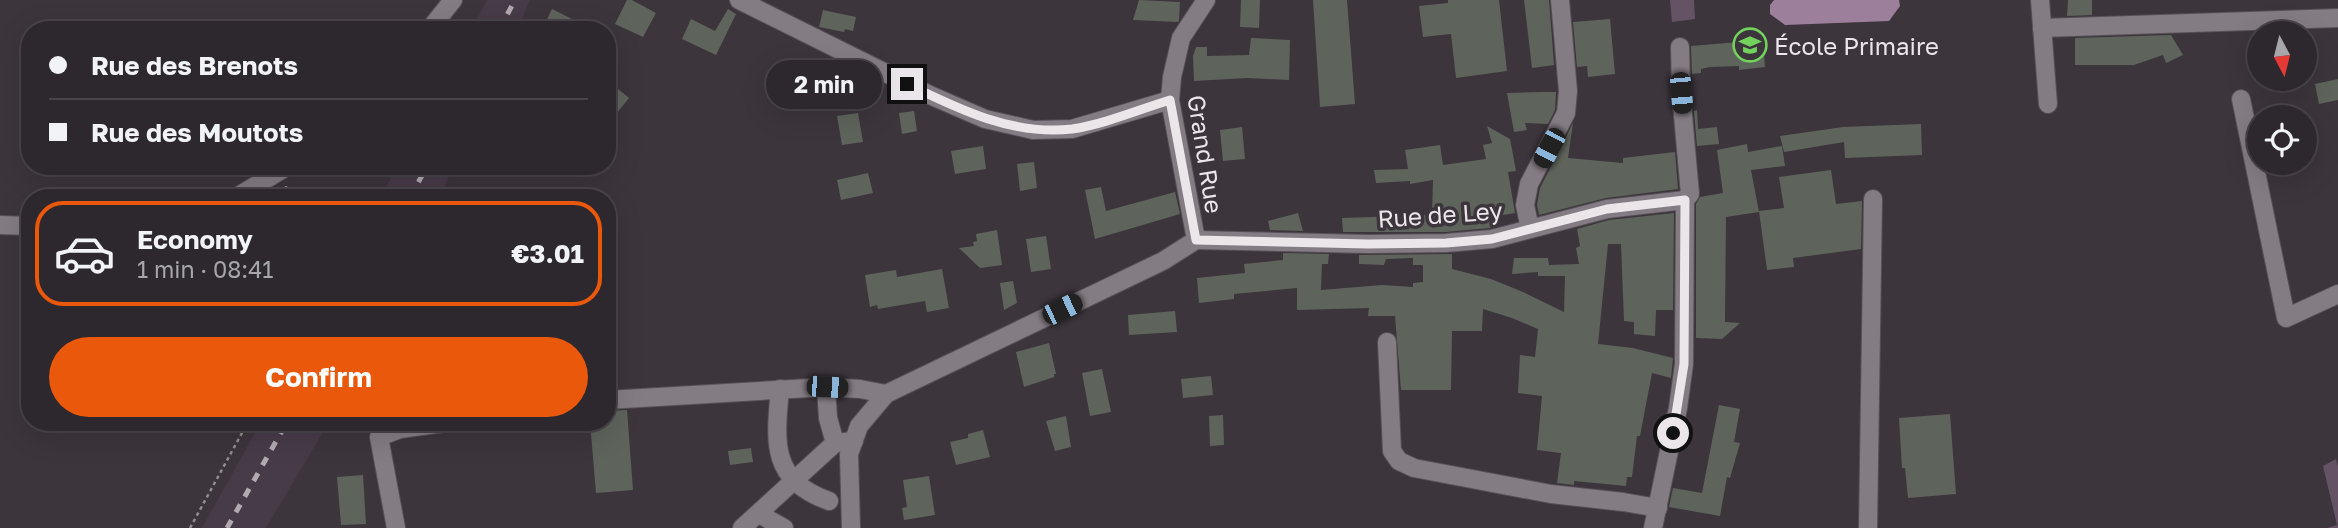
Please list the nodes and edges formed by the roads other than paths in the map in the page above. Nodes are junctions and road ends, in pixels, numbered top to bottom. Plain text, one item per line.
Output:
1 (453, 0) edge
2 (739, 0) edge
3 (1206, 0) edge
4 (1560, 0) edge
5 (2040, 0) edge
6 (2338, 18) edge
7 (436, 21) edge
8 (2042, 28) junction
9 (1680, 47) dead end
10 (2241, 99) dead end
11 (1170, 100) junction
12 (2048, 104) dead end
13 (273, 175) edge
14 (250, 189) edge
15 (1873, 199) dead end
16 (1685, 200) junction
17 (0, 225) edge
18 (21, 226) edge
19 (1530, 229) junction
20 (1196, 240) junction
21 (2338, 294) edge
22 (1387, 342) dead end
23 (827, 387) junction
24 (780, 389) junction
25 (886, 394) junction
26 (616, 399) edge
27 (395, 431) edge
28 (846, 446) junction
29 (793, 482) junction
30 (829, 500) dead end
31 (1658, 508) junction
32 (760, 513) junction
33 (396, 528) edge
34 (742, 528) edge
35 (784, 528) edge
36 (851, 528) edge
37 (1653, 528) edge
38 (1868, 528) edge

1 - 7 street
2 - 11 street
3 - 11 street, Grand Rue
4 - 19 street
5 - 8 street
6 - 8 street
8 - 12 street
9 - 16 street
10 - 21 street
11 - 20 street, Grand Rue
13 - 14 street
15 - 38 street
16 - 19 street, Rue de Ley
16 - 31 street
17 - 18 street
19 - 20 street, Rue de Ley
20 - 25 street
22 - 31 street
23 - 24 street
23 - 25 street
23 - 28 street
24 - 26 street
24 - 29 street
25 - 28 street
27 - 33 street
28 - 29 street
28 - 36 street
29 - 30 street
29 - 32 street
31 - 37 street
32 - 34 street
32 - 35 street

